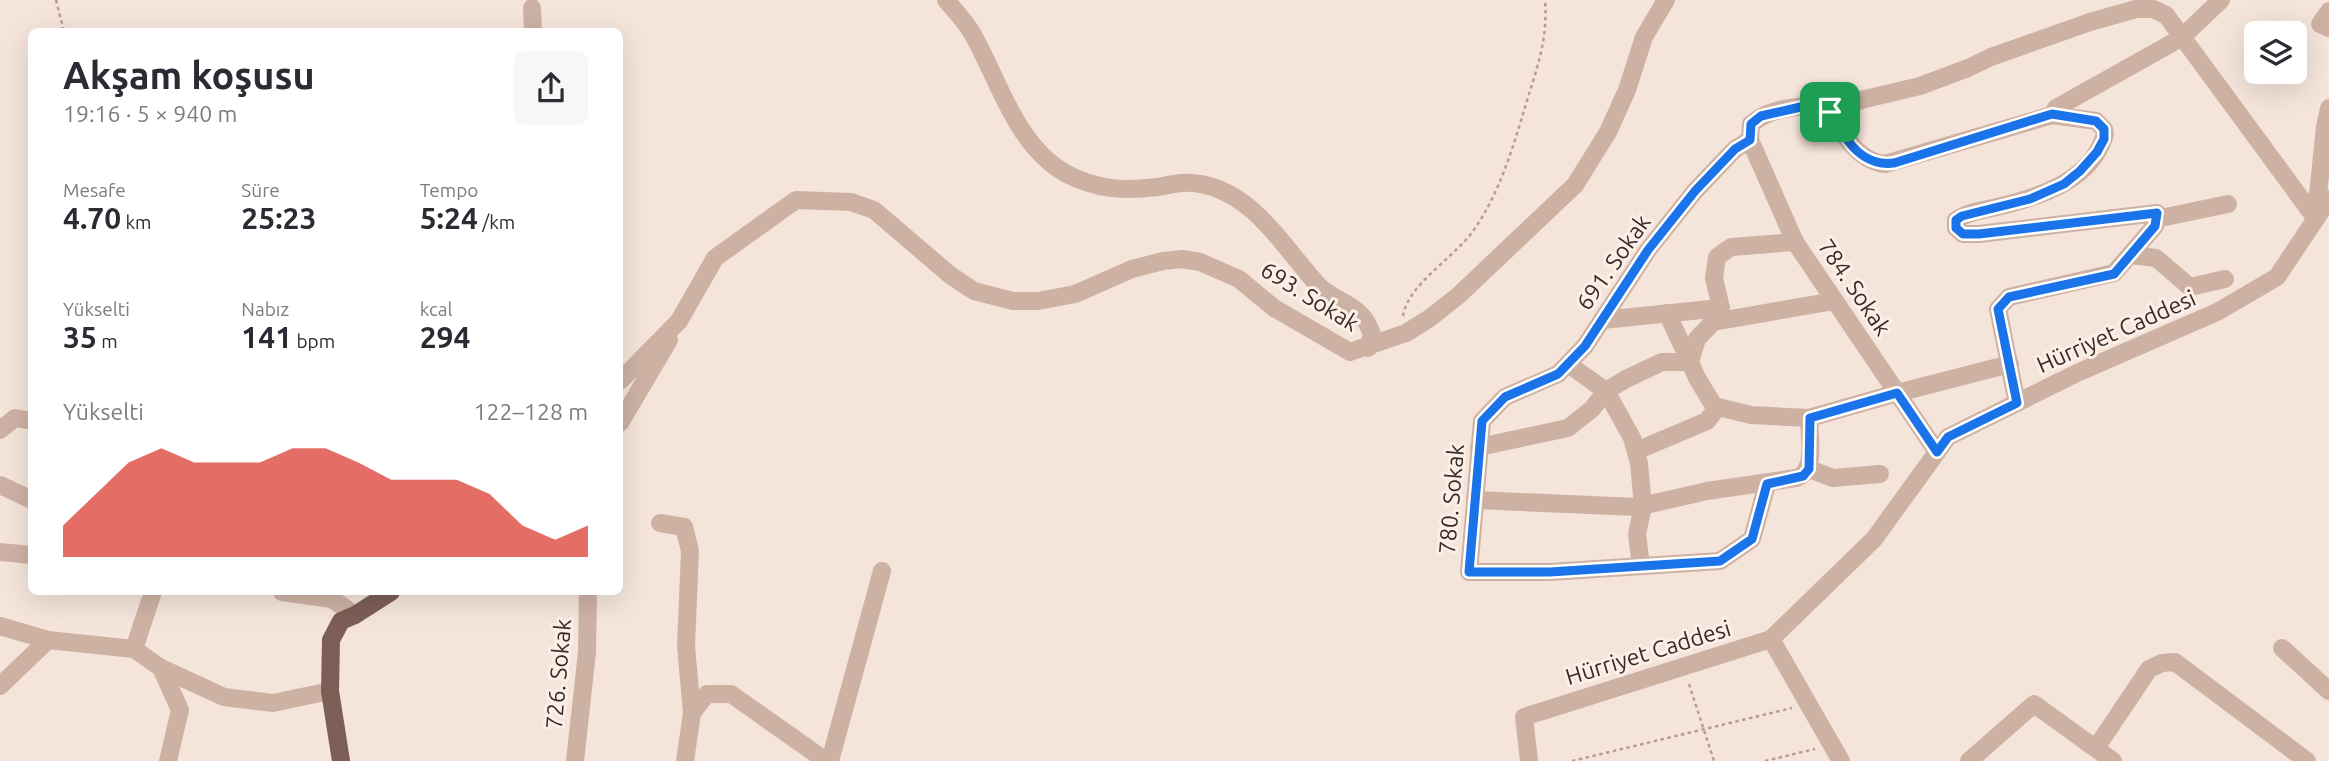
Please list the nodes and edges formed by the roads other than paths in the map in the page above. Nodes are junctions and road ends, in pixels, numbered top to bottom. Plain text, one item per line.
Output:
1 (946, 0) edge
2 (1666, 0) edge
3 (2221, 0) edge
4 (533, 8) dead end
5 (2329, 11) edge
6 (533, 28) edge
7 (2329, 28) edge
8 (2181, 38) junction
9 (2329, 107) edge
10 (1830, 112) junction
11 (2052, 114) junction
12 (2327, 126) edge
13 (1750, 140) junction
14 (2329, 199) edge
15 (2228, 204) dead end
16 (2156, 219) junction
17 (2316, 219) junction
18 (1794, 242) junction
19 (2130, 255) junction
20 (2225, 279) dead end
21 (1834, 300) junction
22 (1667, 313) junction
23 (1717, 315) junction
24 (1602, 320) junction
25 (679, 321) junction
26 (1368, 348) junction
27 (1690, 362) junction
28 (1568, 364) junction
29 (2010, 364) junction
30 (623, 378) edge
31 (1606, 391) junction
32 (1897, 393) junction
33 (1505, 397) joint
34 (2017, 403) junction
35 (1714, 406) junction
36 (1810, 418) junction
37 (16, 419) edge
38 (623, 419) edge
39 (0, 430) edge
40 (1479, 447) junction
41 (1636, 451) junction
42 (1937, 452) junction
43 (1809, 469) junction
44 (1880, 474) dead end
45 (1767, 484) junction
46 (0, 485) edge
47 (28, 498) edge
48 (1475, 500) junction
49 (1643, 506) junction
50 (660, 523) dead end
51 (0, 552) edge
52 (28, 555) edge
53 (1641, 566) junction
54 (882, 571) dead end
55 (152, 595) edge
56 (325, 595) edge
57 (386, 595) edge
58 (588, 595) edge
59 (355, 615) junction
60 (0, 626) edge
61 (1771, 639) junction
62 (48, 640) junction
63 (2282, 648) dead end
64 (134, 649) junction
65 (161, 668) junction
66 (0, 686) edge
67 (330, 691) junction
68 (2329, 691) edge
69 (692, 713) junction
70 (2095, 748) junction
71 (168, 761) edge
72 (341, 761) edge
73 (575, 761) edge
74 (685, 761) edge
75 (828, 761) edge
76 (1529, 761) edge
77 (1841, 761) edge
78 (1969, 761) edge
79 (2113, 761) edge
80 (2307, 761) edge

1 - 26 street
2 - 26 street, 693. Sokak
3 - 8 street
4 - 6 street
5 - 7 street
8 - 10 street
8 - 11 street
8 - 17 street
9 - 12 street
10 - 11 street
10 - 13 street, 691. Sokak
11 - 16 street
12 - 17 street
13 - 18 street, 784. Sokak
13 - 24 street, 691. Sokak
14 - 17 street, Hürriyet Caddesi
15 - 16 street
16 - 19 street
17 - 34 street, Hürriyet Caddesi
18 - 21 street, 784. Sokak
18 - 23 street
19 - 20 street
19 - 29 street
21 - 23 street
21 - 32 street, 784. Sokak
22 - 23 street
22 - 24 street
22 - 27 street
23 - 27 street
24 - 28 street, 691. Sokak
25 - 26 street, 693. Sokak
25 - 30 street
25 - 38 street
27 - 31 street
27 - 35 street
28 - 31 street
28 - 33 street, 691. Sokak
29 - 32 street
29 - 34 street
31 - 40 street
31 - 41 street
32 - 36 street
32 - 42 street, 784. Sokak
33 - 40 street, 780. Sokak
34 - 42 street, Hürriyet Caddesi
35 - 36 street
35 - 41 street
36 - 43 street
37 - 39 street
40 - 48 street, 780. Sokak
41 - 49 street
42 - 61 street, Hürriyet Caddesi
43 - 44 street
43 - 45 street
45 - 49 street
45 - 53 street
46 - 47 street
48 - 49 street
48 - 53 street, 780. Sokak
49 - 53 street
50 - 69 street
51 - 52 street
54 - 75 street
55 - 64 street
56 - 59 street
57 - 59 main road
58 - 73 street, 726. Sokak
59 - 67 main road
60 - 62 street
61 - 76 street, Hürriyet Caddesi
61 - 77 street
62 - 64 street
62 - 66 street
63 - 68 street
64 - 65 street
65 - 67 street
65 - 71 street
67 - 72 main road
69 - 74 street
69 - 75 street
70 - 78 street
70 - 79 street
70 - 80 street

